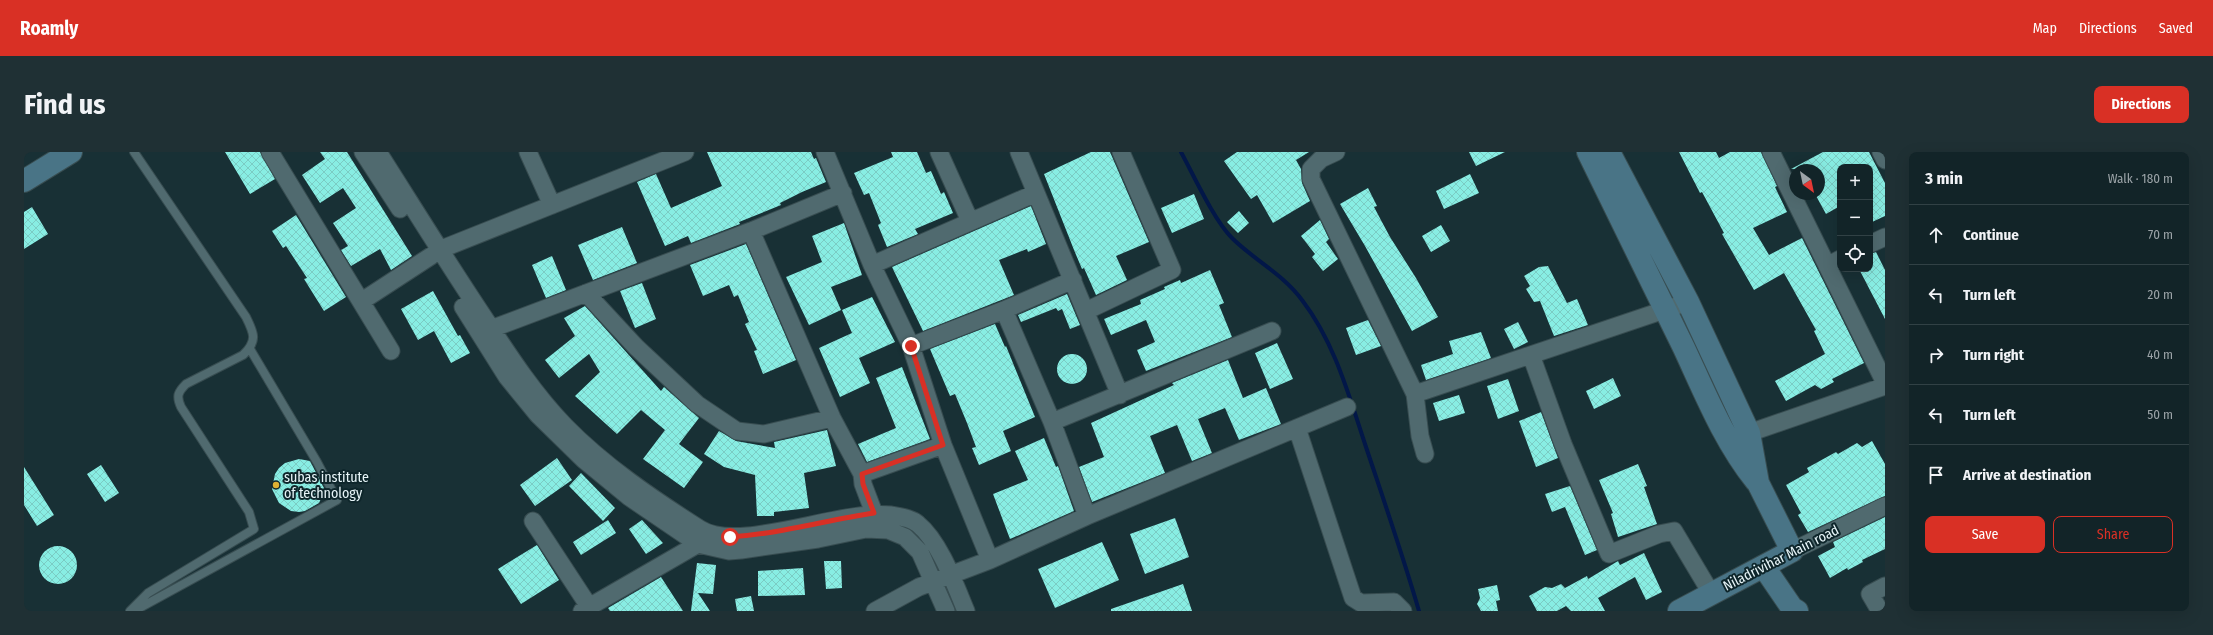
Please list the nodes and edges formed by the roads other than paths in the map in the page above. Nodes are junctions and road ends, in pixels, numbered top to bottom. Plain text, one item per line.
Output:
1 (71, 152) edge
2 (134, 152) edge
3 (270, 152) edge
4 (363, 152) edge
5 (378, 152) edge
6 (528, 152) edge
7 (685, 152) edge
8 (825, 152) edge
9 (940, 152) edge
10 (1019, 152) edge
11 (1121, 152) edge
12 (1588, 152) edge
13 (1609, 152) edge
14 (1771, 152) edge
15 (1881, 152) edge
16 (1326, 154) edge
17 (1885, 160) edge
18 (24, 181) edge
19 (842, 193) junction
20 (1036, 193) junction
21 (552, 205) junction
22 (970, 221) junction
23 (751, 231) junction
24 (1885, 237) edge
25 (1873, 243) edge
26 (435, 253) junction
27 (1834, 263) edge
28 (872, 264) junction
29 (1073, 280) junction
30 (586, 293) junction
31 (362, 301) junction
32 (1688, 302) junction
33 (1004, 310) junction
34 (1086, 310) junction
35 (1666, 310) junction
36 (491, 329) junction
37 (1272, 331) dead end
38 (911, 346) junction
39 (250, 349) junction
40 (391, 351) dead end
41 (1532, 355) junction
42 (512, 373) junction
43 (1885, 384) edge
44 (1415, 394) junction
45 (1120, 395) junction
46 (1347, 407) dead end
47 (832, 418) junction
48 (1052, 422) junction
49 (1297, 428) junction
50 (1750, 433) junction
51 (943, 445) junction
52 (1426, 454) dead end
53 (862, 474) junction
54 (1758, 483) junction
55 (1885, 506) edge
56 (874, 513) junction
57 (1086, 516) junction
58 (532, 521) dead end
59 (698, 544) junction
60 (1792, 551) junction
61 (990, 560) junction
62 (1764, 567) junction
63 (950, 574) junction
64 (934, 582) junction
65 (1885, 586) edge
66 (1711, 594) junction
67 (588, 610) edge
68 (1794, 610) edge
69 (130, 611) edge
70 (134, 611) edge
71 (875, 611) edge
72 (946, 611) edge
73 (966, 611) edge
74 (1403, 611) edge
75 (1679, 611) edge
76 (1880, 611) edge

1 - 18 street
2 - 39 lane
3 - 31 street
4 - 26 street
5 - 26 street
6 - 21 street
7 - 21 street
8 - 19 street
9 - 22 street
10 - 20 street
11 - 34 street
12 - 35 street
13 - 32 street
14 - 27 street
15 - 17 street
16 - 44 street
19 - 23 street
19 - 28 street
20 - 22 street
20 - 29 street
21 - 26 street
22 - 28 street
23 - 30 street
23 - 47 street
24 - 25 street
26 - 31 street
26 - 36 street
26 - 42 street
27 - 43 street
28 - 38 street
29 - 33 street
29 - 34 street
30 - 36 street
30 - 47 street
31 - 40 street
32 - 35 street
32 - 50 street
33 - 38 street
33 - 48 street
34 - 45 street
35 - 41 street
35 - 54 street
36 - 42 street
37 - 45 street
38 - 51 street
39 - 69 lane
39 - 70 lane
41 - 44 street
41 - 66 street
42 - 56 street
42 - 59 street
43 - 50 street
44 - 52 street
45 - 48 street
46 - 49 street
47 - 53 street
48 - 57 street
49 - 57 street
49 - 74 street
50 - 54 street
51 - 53 street
51 - 61 street
53 - 56 street
54 - 60 street
55 - 60 street, Niladrivihar Main road
56 - 63 street
57 - 61 street
58 - 67 street
59 - 64 street
59 - 67 street
60 - 62 street, Niladrivihar Main road
61 - 63 street
62 - 66 street, Niladrivihar Main road
62 - 68 street
63 - 64 street
63 - 73 street
64 - 71 street
64 - 72 street
65 - 76 street
66 - 75 street, Niladrivihar Main road

